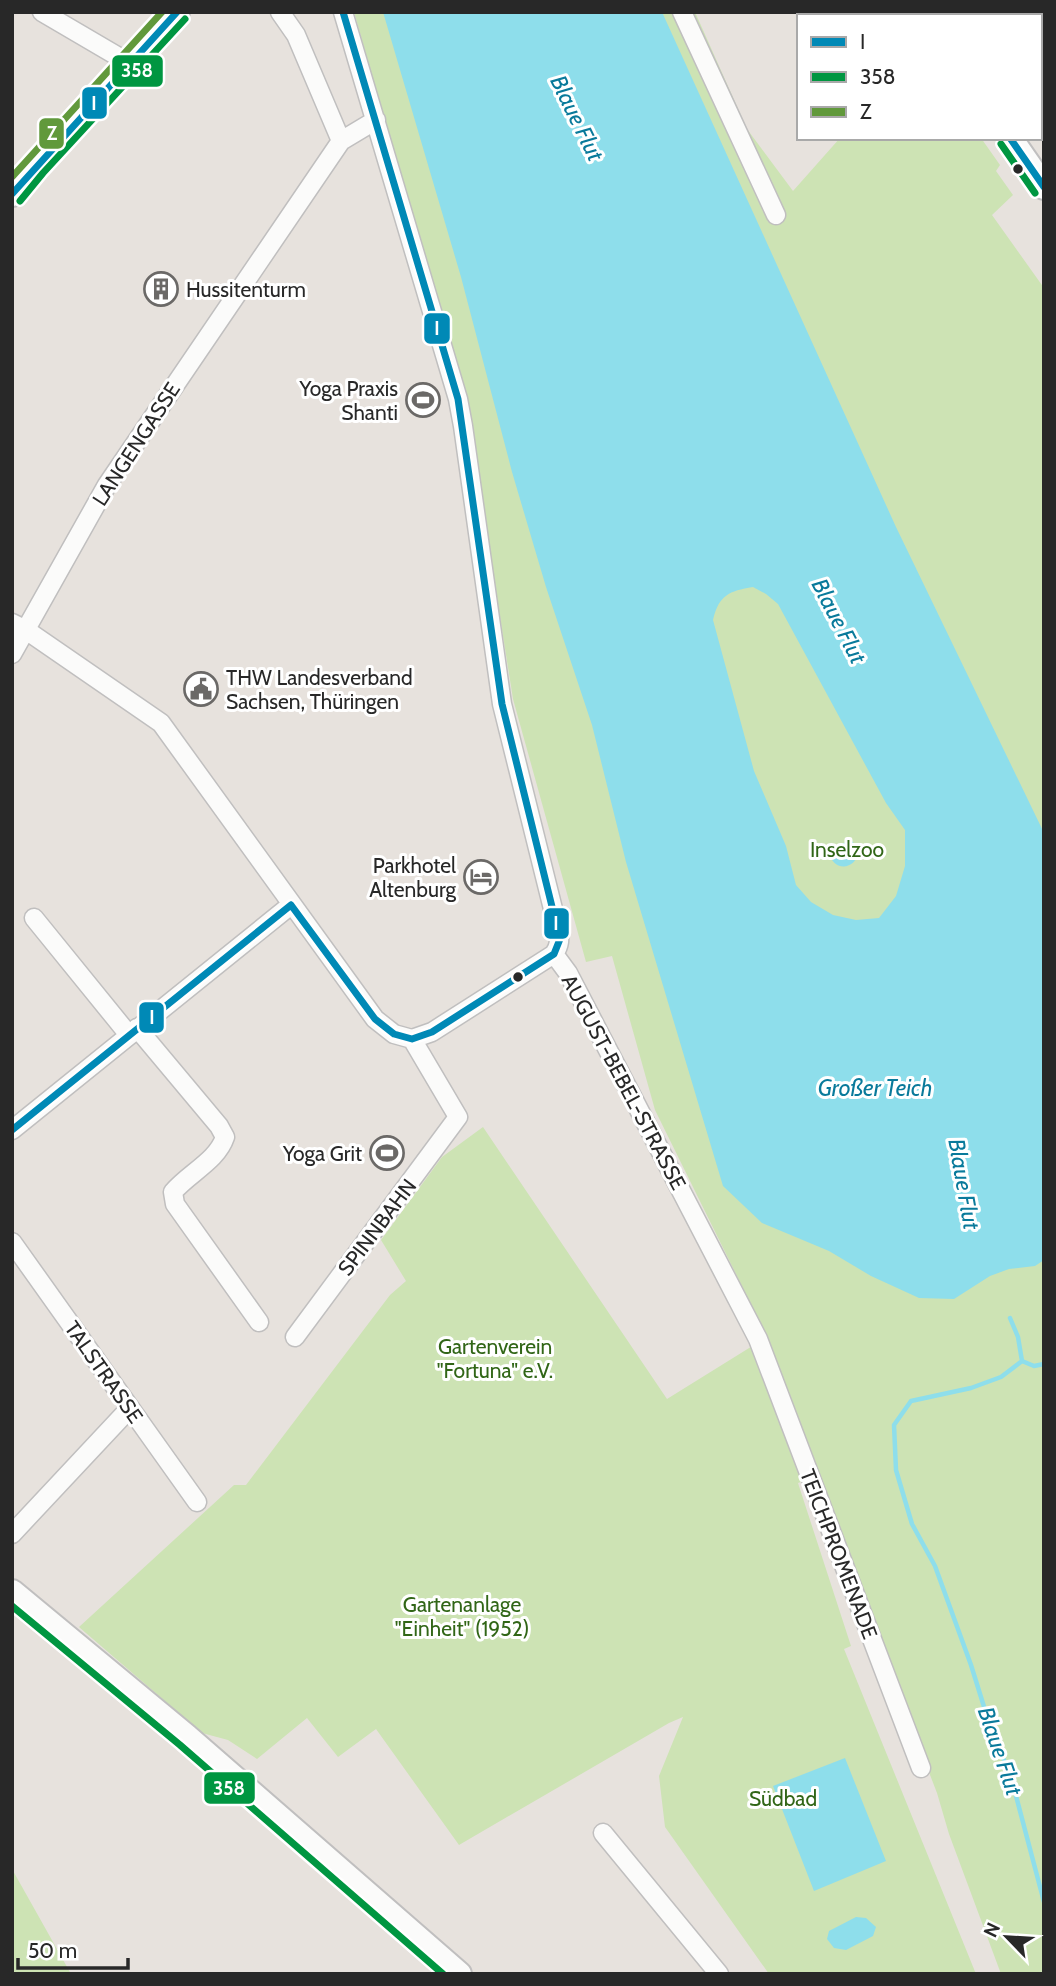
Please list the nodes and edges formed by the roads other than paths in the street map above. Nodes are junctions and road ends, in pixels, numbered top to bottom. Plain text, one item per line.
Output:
1 (42, 12) edge
2 (177, 12) edge
3 (280, 12) edge
4 (344, 12) edge
5 (682, 12) edge
6 (129, 63) junction
7 (376, 120) junction
8 (1011, 140) edge
9 (341, 141) junction
10 (1044, 187) edge
11 (12, 194) edge
12 (776, 215) dead end
13 (19, 626) edge
14 (12, 654) edge
15 (291, 905) junction
16 (34, 918) dead end
17 (554, 954) junction
18 (133, 1031) junction
19 (412, 1039) junction
20 (12, 1130) edge
21 (12, 1242) edge
22 (259, 1322) dead end
23 (295, 1337) dead end
24 (758, 1339) joint
25 (130, 1408) junction
26 (197, 1502) dead end
27 (12, 1534) edge
28 (12, 1592) edge
29 (921, 1768) dead end
30 (603, 1833) dead end
31 (459, 1974) edge
32 (719, 1974) edge

1 - 6 street
2 - 6 main road
3 - 9 street
4 - 7 street, AUGUST-BEBEL-STRASSE
5 - 12 street
6 - 11 main road
7 - 9 street
7 - 17 street, AUGUST-BEBEL-STRASSE
8 - 10 main road
9 - 13 street, LANGENGASSE
13 - 14 street, LANGENGASSE
13 - 15 street
15 - 18 street
15 - 19 street
16 - 18 street
17 - 19 street
17 - 24 street, AUGUST-BEBEL-STRASSE
18 - 20 street
18 - 22 street
19 - 23 street, SPINNBAHN
21 - 25 street, TALSTRASSE
24 - 29 street, TEICHPROMENADE
25 - 26 street, TALSTRASSE
25 - 27 street
28 - 31 main road
30 - 32 street

